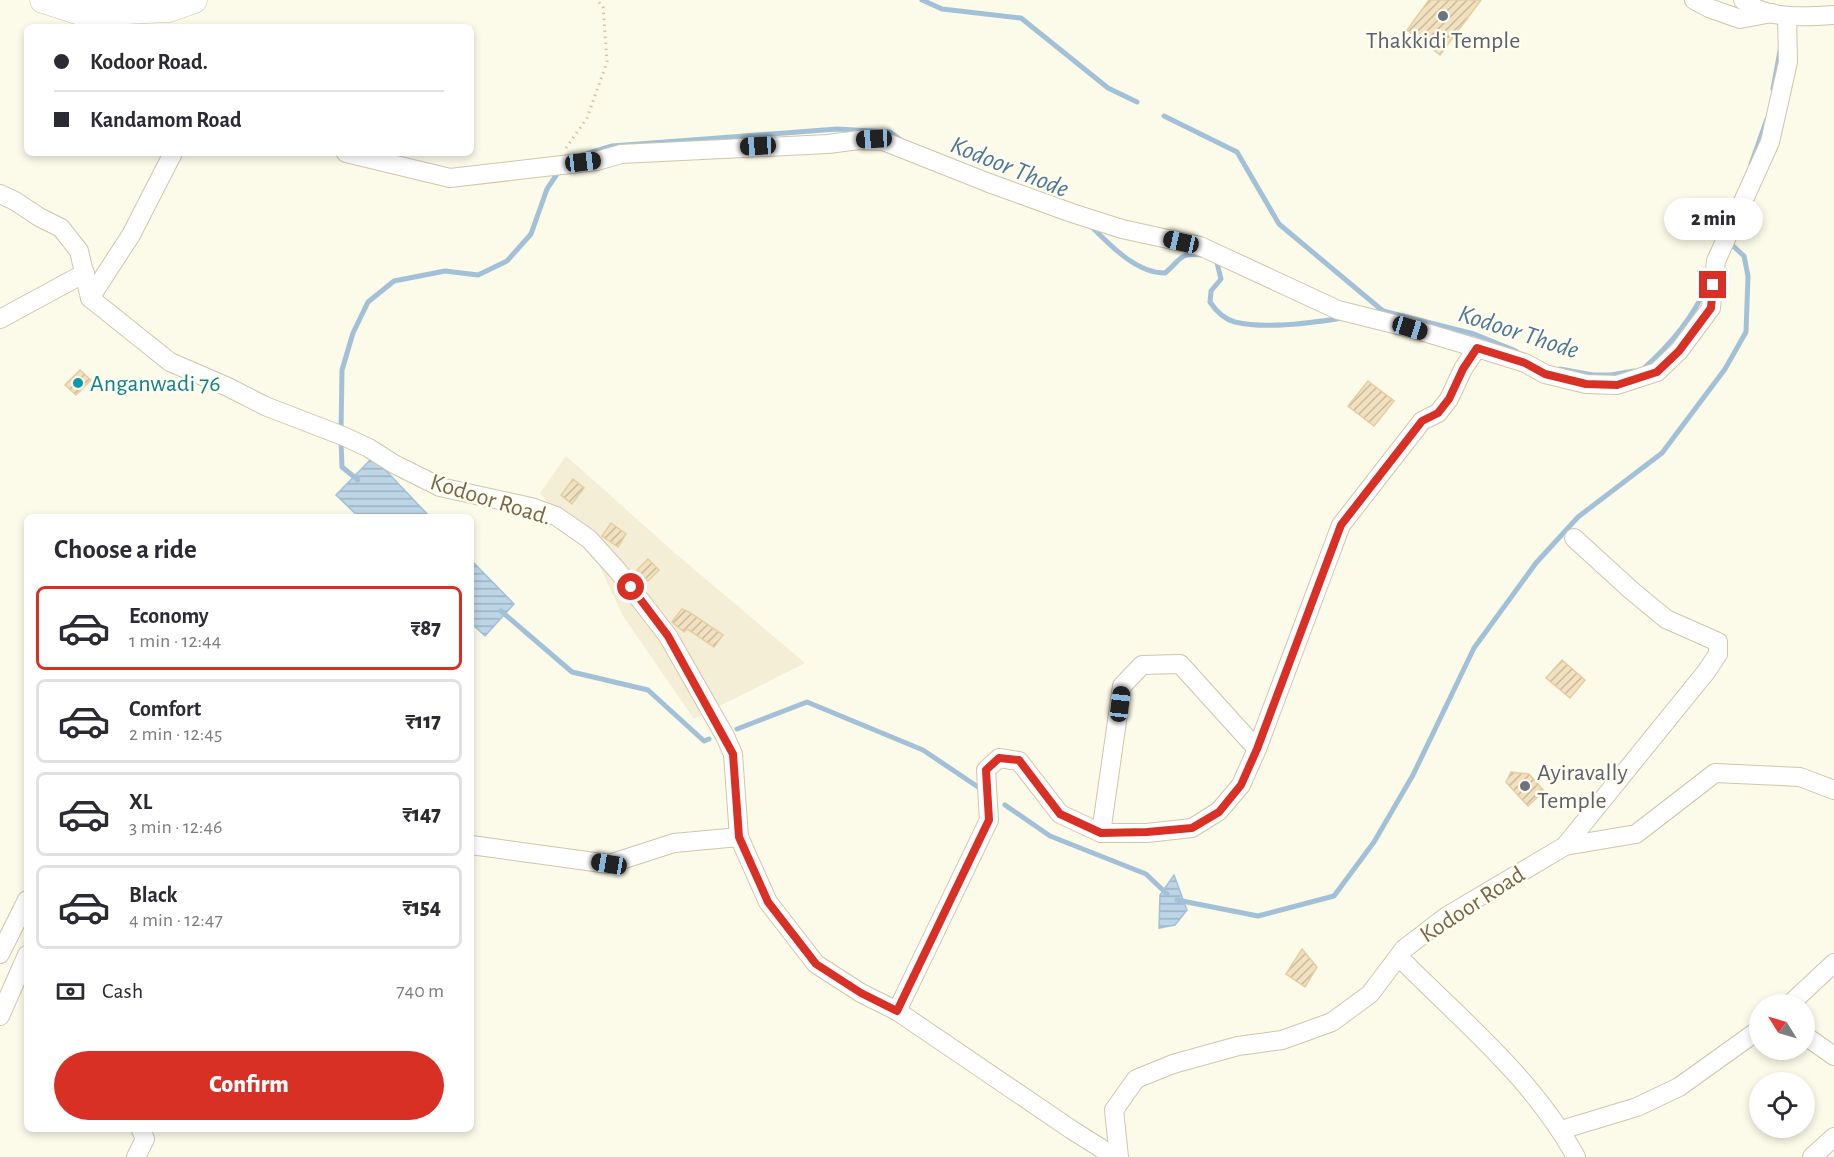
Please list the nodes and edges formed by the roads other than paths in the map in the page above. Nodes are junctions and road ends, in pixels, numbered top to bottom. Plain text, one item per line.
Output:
1 (43, 0) edge
2 (194, 0) edge
3 (1694, 0) edge
4 (1743, 0) edge
5 (122, 6) edge
6 (1779, 14) junction
7 (1834, 15) edge
8 (171, 156) edge
9 (359, 156) edge
10 (0, 194) edge
11 (85, 273) junction
12 (90, 298) junction
13 (0, 319) edge
14 (1477, 348) junction
15 (1574, 538) dead end
16 (1257, 749) junction
17 (1834, 790) edge
18 (1101, 833) junction
19 (739, 837) junction
20 (474, 845) edge
21 (1565, 846) junction
22 (24, 906) edge
23 (0, 954) edge
24 (1399, 957) junction
25 (24, 962) edge
26 (1834, 963) edge
27 (1801, 994) edge
28 (897, 1011) junction
29 (0, 1016) edge
30 (1749, 1037) edge
31 (1815, 1043) edge
32 (1834, 1056) edge
33 (1562, 1130) junction
34 (142, 1132) edge
35 (1834, 1137) edge
36 (136, 1157) edge
37 (1117, 1157) edge
38 (1576, 1157) edge
39 (1812, 1157) edge

1 - 5 main road
2 - 5 main road
3 - 6 street
4 - 6 street
6 - 7 street
6 - 14 street
8 - 12 street
9 - 14 street
10 - 11 street
11 - 12 street
11 - 13 street
12 - 19 street, Kodoor Road.
14 - 16 street
15 - 21 street
16 - 18 street
16 - 18 street
17 - 21 street, Kodoor Road
18 - 28 street
19 - 20 street
19 - 28 street, Kodoor Road.
21 - 24 street, Kodoor Road
22 - 23 street
24 - 33 street
24 - 37 street, Kodoor Road
25 - 29 street
26 - 27 street
28 - 37 street, Kodoor Road.
30 - 33 street
31 - 32 street
33 - 38 street
34 - 36 street
35 - 39 street

